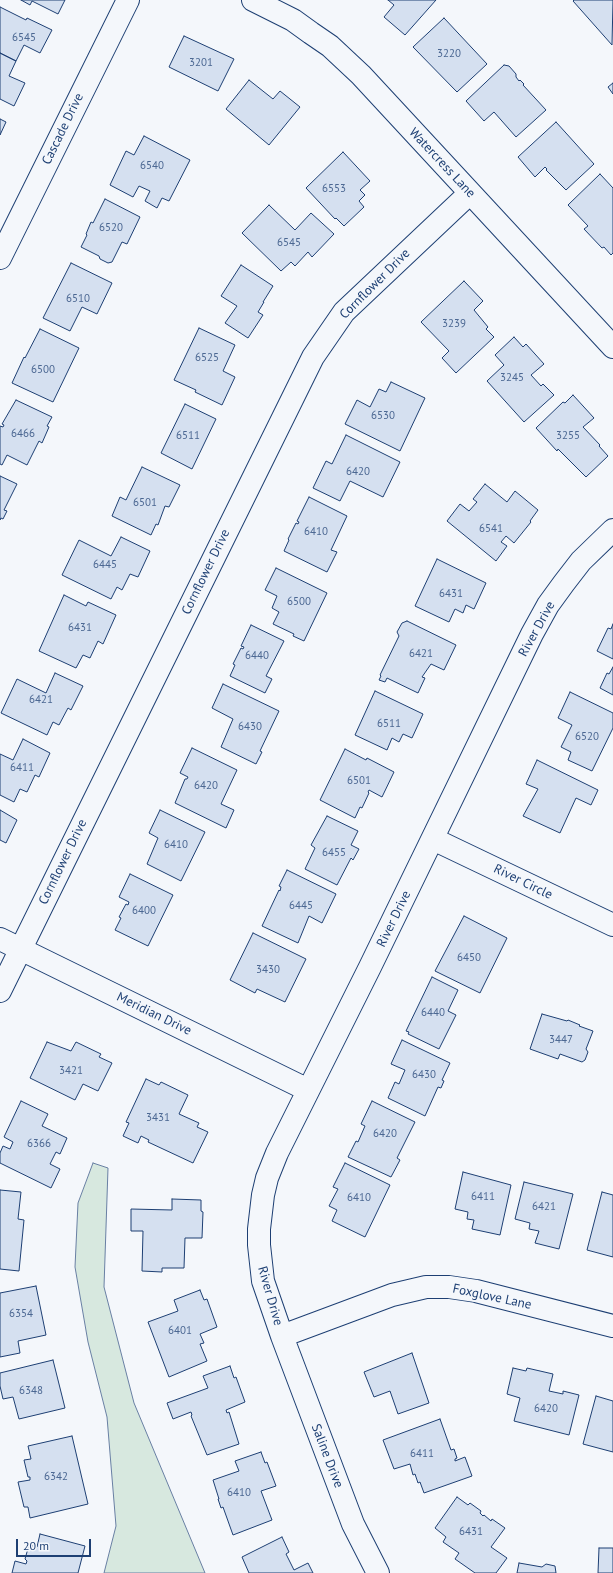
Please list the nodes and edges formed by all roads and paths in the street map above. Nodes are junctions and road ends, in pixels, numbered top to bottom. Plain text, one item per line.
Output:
1 (128, 0) edge
2 (253, 0) edge
3 (470, 193) junction
4 (0, 258) edge
5 (613, 347) edge
6 (613, 530) edge
7 (433, 839) junction
8 (613, 925) edge
9 (0, 939) edge
10 (20, 949) junction
11 (0, 991) edge
12 (308, 1090) junction
13 (613, 1326) edge
14 (282, 1336) junction
15 (378, 1573) edge

1 - 4 street, Cascade Drive
2 - 3 street, Watercress Lane
3 - 5 street, Watercress Lane
3 - 10 street, Cornflower Drive
6 - 7 street, River Drive
7 - 8 street, River Circle
7 - 12 street, River Drive
9 - 10 street, Meridian Drive
10 - 11 street, Cornflower Drive
10 - 12 street, Meridian Drive
12 - 14 street, River Drive
13 - 14 street, Foxglove Lane
14 - 15 street, Saline Drive

